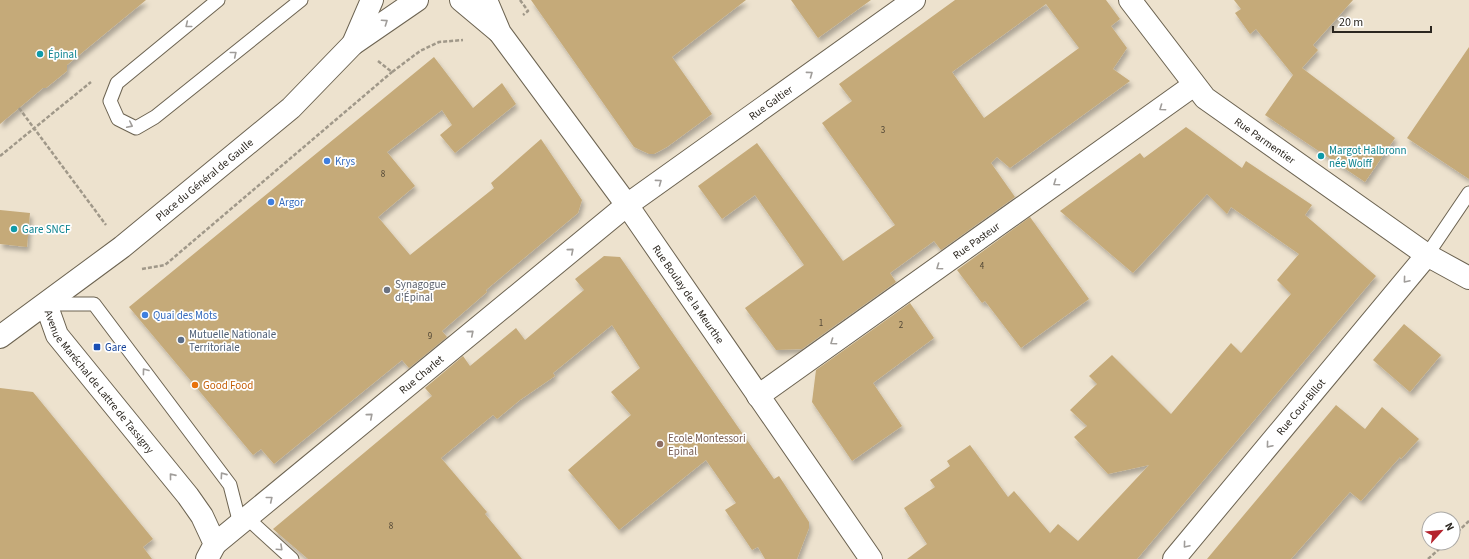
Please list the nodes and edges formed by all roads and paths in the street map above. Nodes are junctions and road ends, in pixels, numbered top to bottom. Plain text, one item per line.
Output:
1 (218, 0) edge
2 (302, 0) edge
3 (372, 0) edge
4 (417, 0) edge
5 (460, 0) edge
6 (486, 0) edge
7 (520, 0) edge
8 (914, 0) edge
9 (1130, 0) edge
10 (500, 33) junction
11 (353, 44) junction
12 (392, 72) junction
13 (1194, 85) junction
14 (19, 108) dead end
15 (1469, 193) edge
16 (627, 205) junction
17 (122, 247) junction
18 (1427, 255) junction
19 (1469, 278) edge
20 (46, 304) junction
21 (0, 337) edge
22 (758, 396) junction
23 (244, 521) junction
24 (1469, 521) edge
25 (1461, 528) edge
26 (1437, 551) edge
27 (211, 552) edge
28 (292, 559) edge
29 (871, 559) edge
30 (1174, 559) edge
31 (1428, 559) edge

1 -> 2 lane
3 - 11 street, Place du Général de Gaulle
11 -> 4 street, Place du Général de Gaulle
5 - 10 street, Rue Boulay de la Meurthe
6 - 10 street, Rue Boulay de la Meurthe
7 - 10 path
16 -> 8 street, Rue Galtier
9 - 13 street, Rue Parmentier
10 - 12 path
10 - 16 street, Rue Boulay de la Meurthe
11 - 12 path
11 - 17 street, Place du Général de Gaulle
12 - 17 path
13 - 18 street, Rue Parmentier
13 -> 22 street, Rue Pasteur
14 - 17 path
15 - 18 lane, Rue Cour-Billot
16 - 22 street, Rue Boulay de la Meurthe
23 -> 16 street, Rue Charlet
17 - 20 street, Place du Général de Gaulle
18 - 19 street
18 -> 30 street, Rue Cour-Billot
20 - 21 street, Place du Général de Gaulle
23 -> 20 lane, Avenue Maréchal de Lattre de Tassigny
27 -> 20 street, Avenue Maréchal de Lattre de Tassigny
22 - 29 street, Rue Boulay de la Meurthe
23 - 27 street, Rue Charlet
23 -> 28 lane
24 - 25 path
26 - 31 path

